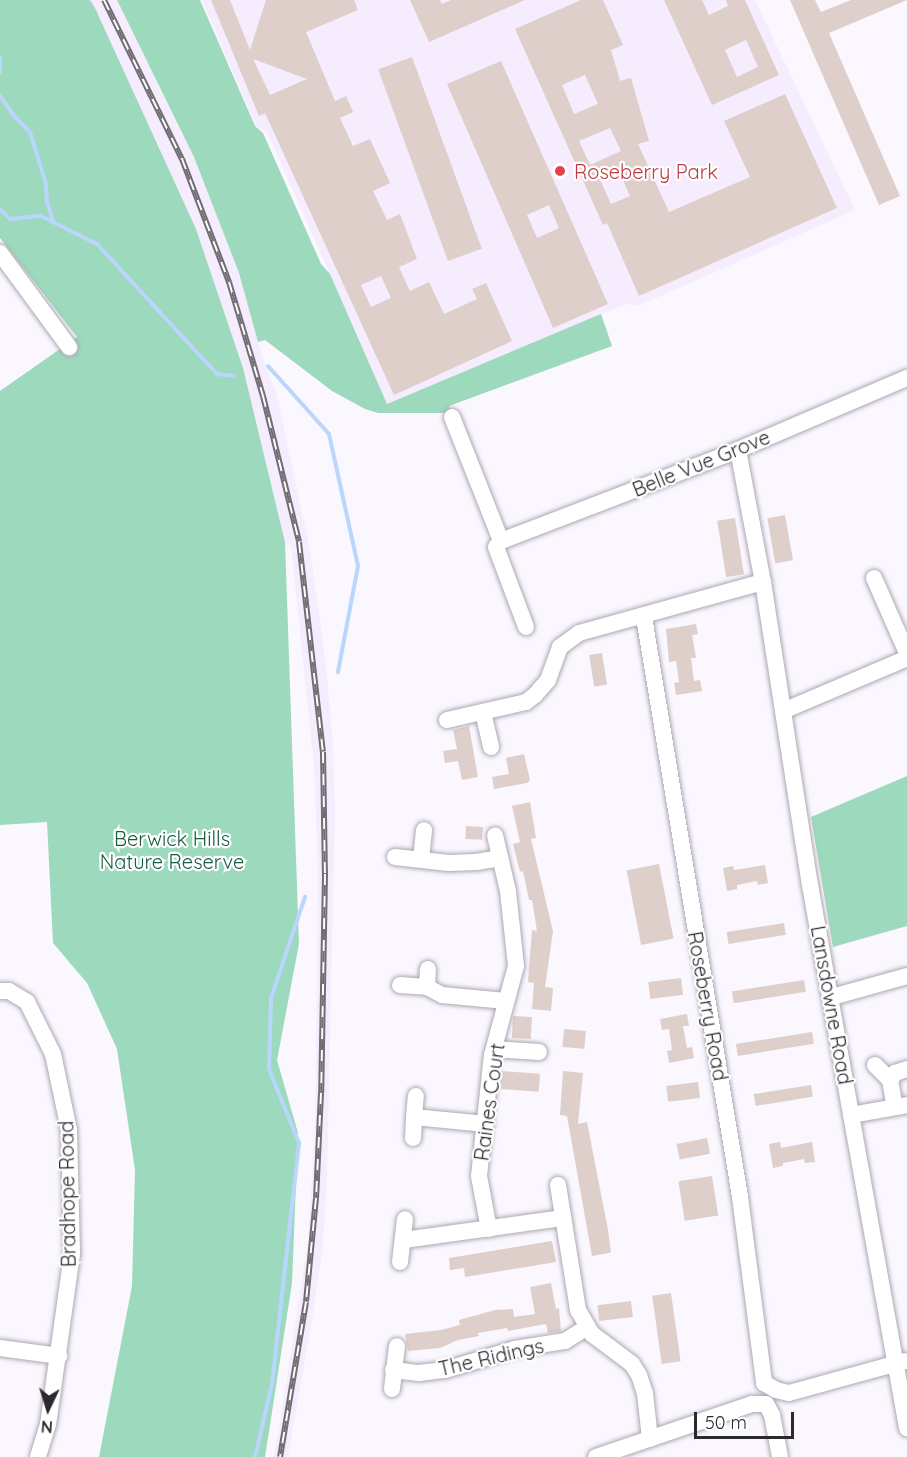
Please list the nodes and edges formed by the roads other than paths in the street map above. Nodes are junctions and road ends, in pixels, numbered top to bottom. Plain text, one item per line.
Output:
1 (0, 253) edge
2 (69, 348) dead end
3 (907, 378) edge
4 (452, 417) dead end
5 (738, 450) junction
6 (498, 544) junction
7 (874, 578) dead end
8 (763, 582) junction
9 (644, 616) junction
10 (526, 627) dead end
11 (907, 653) edge
12 (907, 658) edge
13 (783, 711) junction
14 (483, 712) junction
15 (447, 720) dead end
16 (491, 747) dead end
17 (424, 830) dead end
18 (495, 835) dead end
19 (395, 857) dead end
20 (500, 858) junction
21 (421, 860) junction
22 (428, 969) dead end
23 (907, 976) edge
24 (400, 985) dead end
25 (428, 987) junction
26 (0, 991) edge
27 (832, 997) junction
28 (506, 1001) junction
29 (494, 1049) junction
30 (539, 1052) dead end
31 (875, 1065) dead end
32 (907, 1069) edge
33 (890, 1080) junction
34 (416, 1096) dead end
35 (901, 1106) edge
36 (851, 1115) junction
37 (414, 1117) junction
38 (486, 1124) junction
39 (413, 1138) dead end
40 (558, 1185) dead end
41 (563, 1218) junction
42 (405, 1219) dead end
43 (489, 1229) junction
44 (404, 1240) junction
45 (400, 1262) dead end
46 (586, 1328) junction
47 (397, 1346) dead end
48 (0, 1348) edge
49 (59, 1356) junction
50 (902, 1362) edge
51 (393, 1370) junction
52 (392, 1389) dead end
53 (907, 1428) edge
54 (650, 1439) junction
55 (38, 1457) edge
56 (596, 1457) edge
57 (780, 1457) edge

1 - 2 street
3 - 5 street, Belle Vue Grove
4 - 6 street
5 - 6 street, Belle Vue Grove
5 - 8 street, Lansdowne Road
6 - 10 street
7 - 11 street
8 - 9 street
8 - 13 street, Lansdowne Road
9 - 14 street
9 - 50 street, Roseberry Road
12 - 13 street
13 - 27 street, Lansdowne Road
14 - 15 street
14 - 16 street
17 - 21 street
18 - 20 street, Raines Court
19 - 21 street
20 - 21 street
20 - 28 street, Raines Court
22 - 25 street
23 - 27 street
24 - 25 street
25 - 28 street
26 - 49 street, Bradhope Road
27 - 36 street, Lansdowne Road
28 - 29 street, Raines Court
29 - 30 street
29 - 38 street, Raines Court
31 - 33 street
32 - 33 street
33 - 35 street
34 - 37 street
35 - 36 street
36 - 50 street, Lansdowne Road
37 - 38 street
37 - 39 street
38 - 43 street, Raines Court
40 - 41 street
41 - 43 street
41 - 46 street
42 - 44 street
43 - 44 street
44 - 45 street
46 - 51 street, The Ridings
46 - 54 street
47 - 51 street
48 - 49 street
49 - 55 street, Bradhope Road
50 - 53 street, Lansdowne Road
51 - 52 street
54 - 56 street
54 - 57 street

